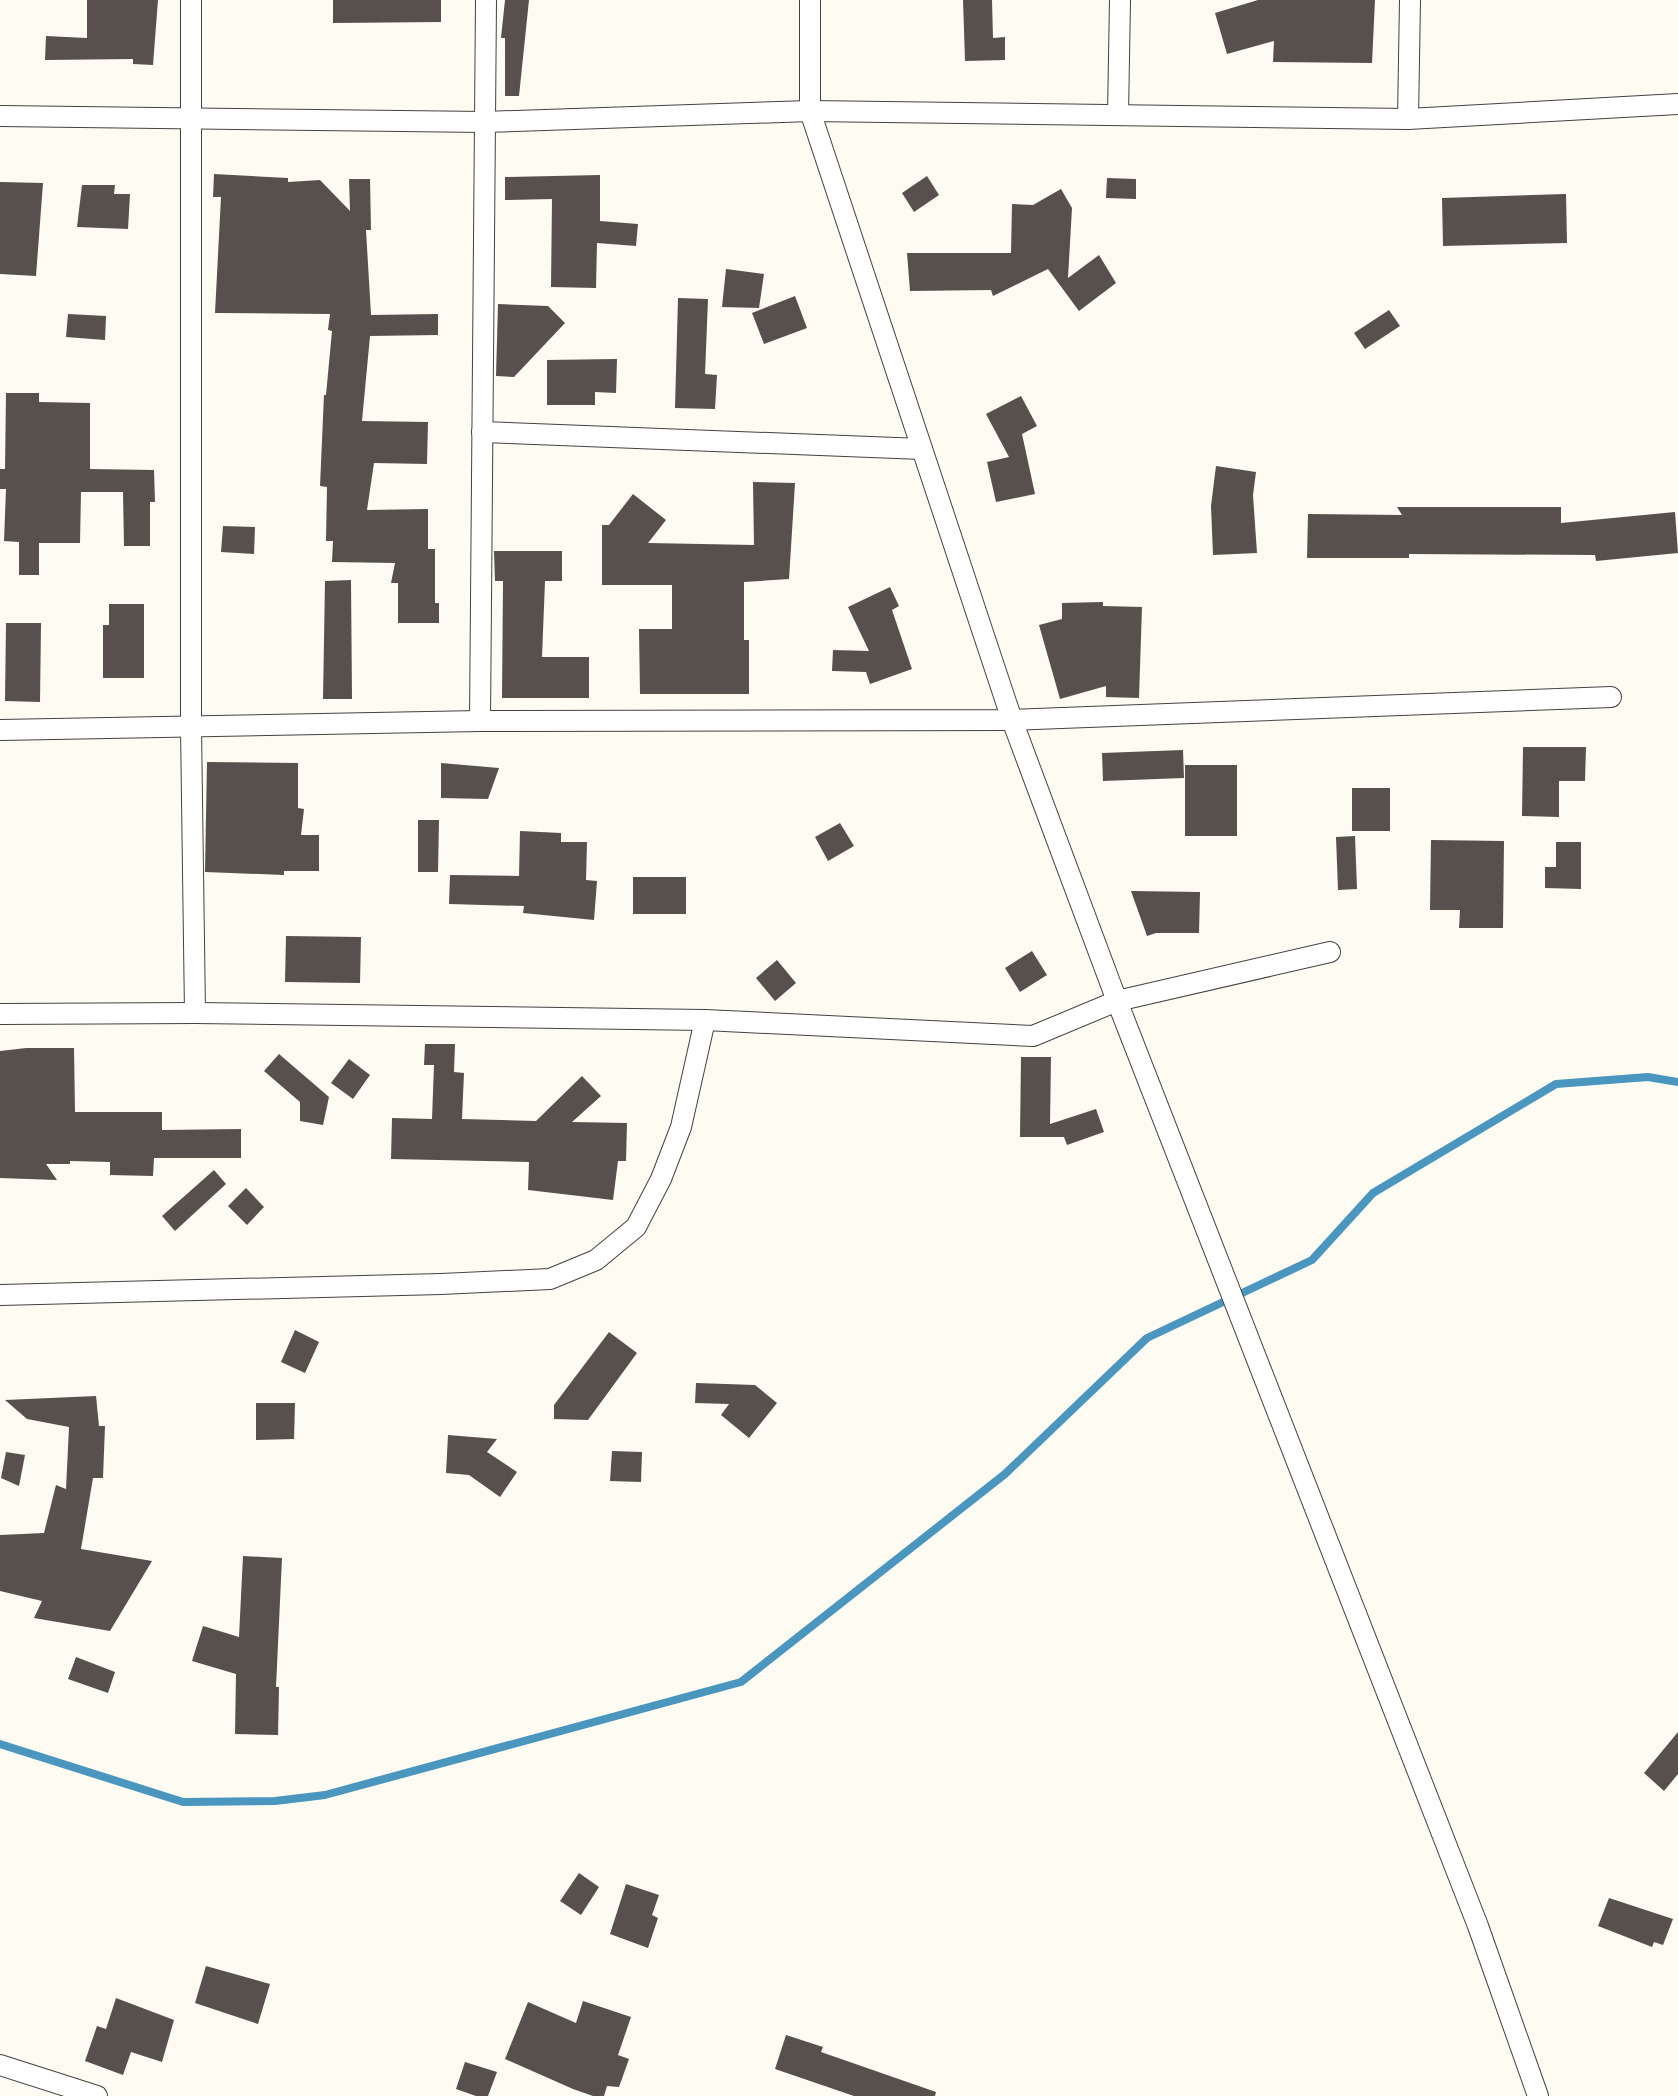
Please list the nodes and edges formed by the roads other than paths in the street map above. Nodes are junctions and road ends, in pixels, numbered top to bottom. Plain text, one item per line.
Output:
1 (191, 0) edge
2 (486, 0) edge
3 (810, 0) edge
4 (1119, 0) edge
5 (1410, 0) edge
6 (1678, 104) edge
7 (810, 111) junction
8 (1118, 115) junction
9 (0, 116) edge
10 (190, 119) junction
11 (1408, 119) junction
12 (484, 122) junction
13 (482, 432) junction
14 (922, 449) junction
15 (1611, 697) dead end
16 (1012, 720) junction
17 (480, 721) junction
18 (191, 728) junction
19 (0, 730) edge
20 (1330, 952) dead end
21 (1117, 1001) junction
22 (195, 1013) junction
23 (0, 1014) edge
24 (705, 1020) junction
25 (0, 1295) edge
26 (0, 2065) edge
27 (97, 2096) edge
28 (1538, 2096) edge

1 - 10 street
2 - 12 street
3 - 7 street
4 - 8 street
5 - 11 street
6 - 11 street
7 - 8 street
7 - 12 street
7 - 14 street
8 - 11 street
9 - 10 street
10 - 12 street
10 - 18 street
12 - 13 street
13 - 14 street
13 - 17 street
14 - 16 street
15 - 16 street
16 - 17 street
16 - 21 street
17 - 18 street
18 - 19 street
18 - 22 street
20 - 21 street
21 - 24 street
21 - 28 street
22 - 23 street
22 - 24 street
24 - 25 street
26 - 27 street

